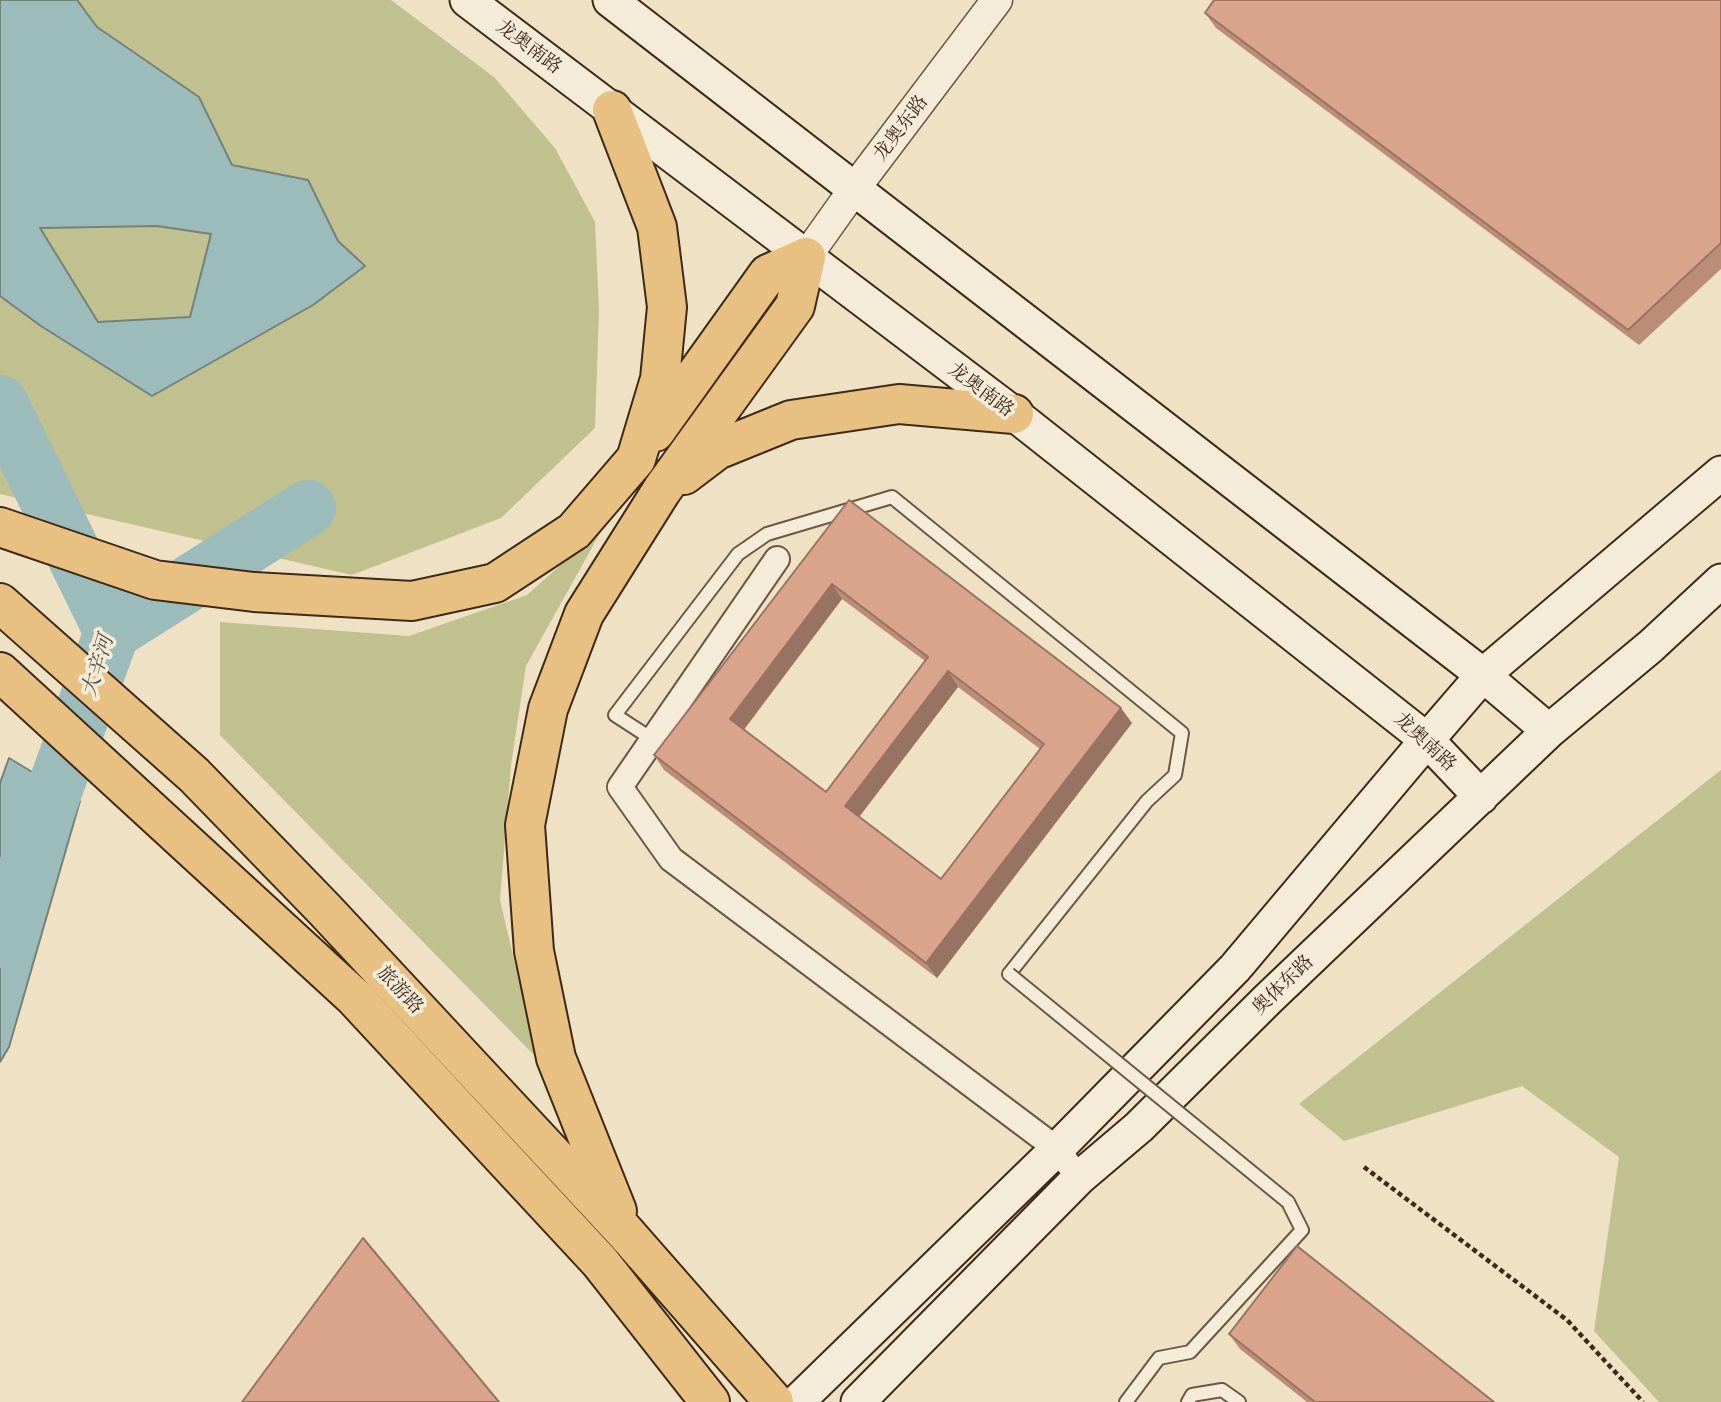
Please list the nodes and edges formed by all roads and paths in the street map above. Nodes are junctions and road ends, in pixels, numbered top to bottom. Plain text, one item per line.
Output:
1 (467, 0) edge
2 (610, 0) edge
3 (997, 0) edge
4 (612, 110) junction
5 (855, 188) junction
6 (806, 257) junction
7 (1014, 414) junction
8 (636, 459) junction
9 (1721, 472) edge
10 (662, 490) junction
11 (4, 529) edge
12 (777, 559) dead end
13 (1721, 581) edge
14 (0, 603) edge
15 (0, 672) edge
16 (1483, 675) junction
17 (1549, 731) junction
18 (652, 739) junction
19 (1427, 740) junction
20 (1481, 797) junction
21 (1057, 1149) junction
22 (1364, 1167) dead end
23 (1079, 1178) junction
24 (625, 1232) junction
25 (766, 1393) edge
26 (710, 1402) edge
27 (797, 1402) edge
28 (858, 1402) edge
29 (1126, 1402) edge
30 (1188, 1402) edge
31 (1239, 1402) edge
32 (1643, 1402) edge

1 - 4 main road, 龙奥南路
2 - 5 main road
3 - 5 street, 龙奥东路
4 - 6 main road, 龙奥南路
4 - 8 main road
5 - 6 street, 龙奥东路
5 - 16 main road
6 - 7 main road, 龙奥南路
6 - 8 main road
6 - 10 main road
7 - 10 main road
7 - 19 main road, 龙奥南路
8 - 11 main road
9 - 16 main road
10 - 24 main road
12 - 18 street
13 - 17 main road, 奥体东路
14 - 24 main road, 旅游路
15 - 26 main road, 旅游路
16 - 17 main road
16 - 19 main road
17 - 20 main road, 奥体东路
18 - 21 street
18 - 29 lane, bridge
19 - 20 main road, 龙奥南路
19 - 21 main road
20 - 23 main road, 奥体东路
21 - 23 street
21 - 27 main road
22 - 32 path
23 - 28 main road, 奥体东路
24 - 25 main road, 旅游路
30 - 31 lane

